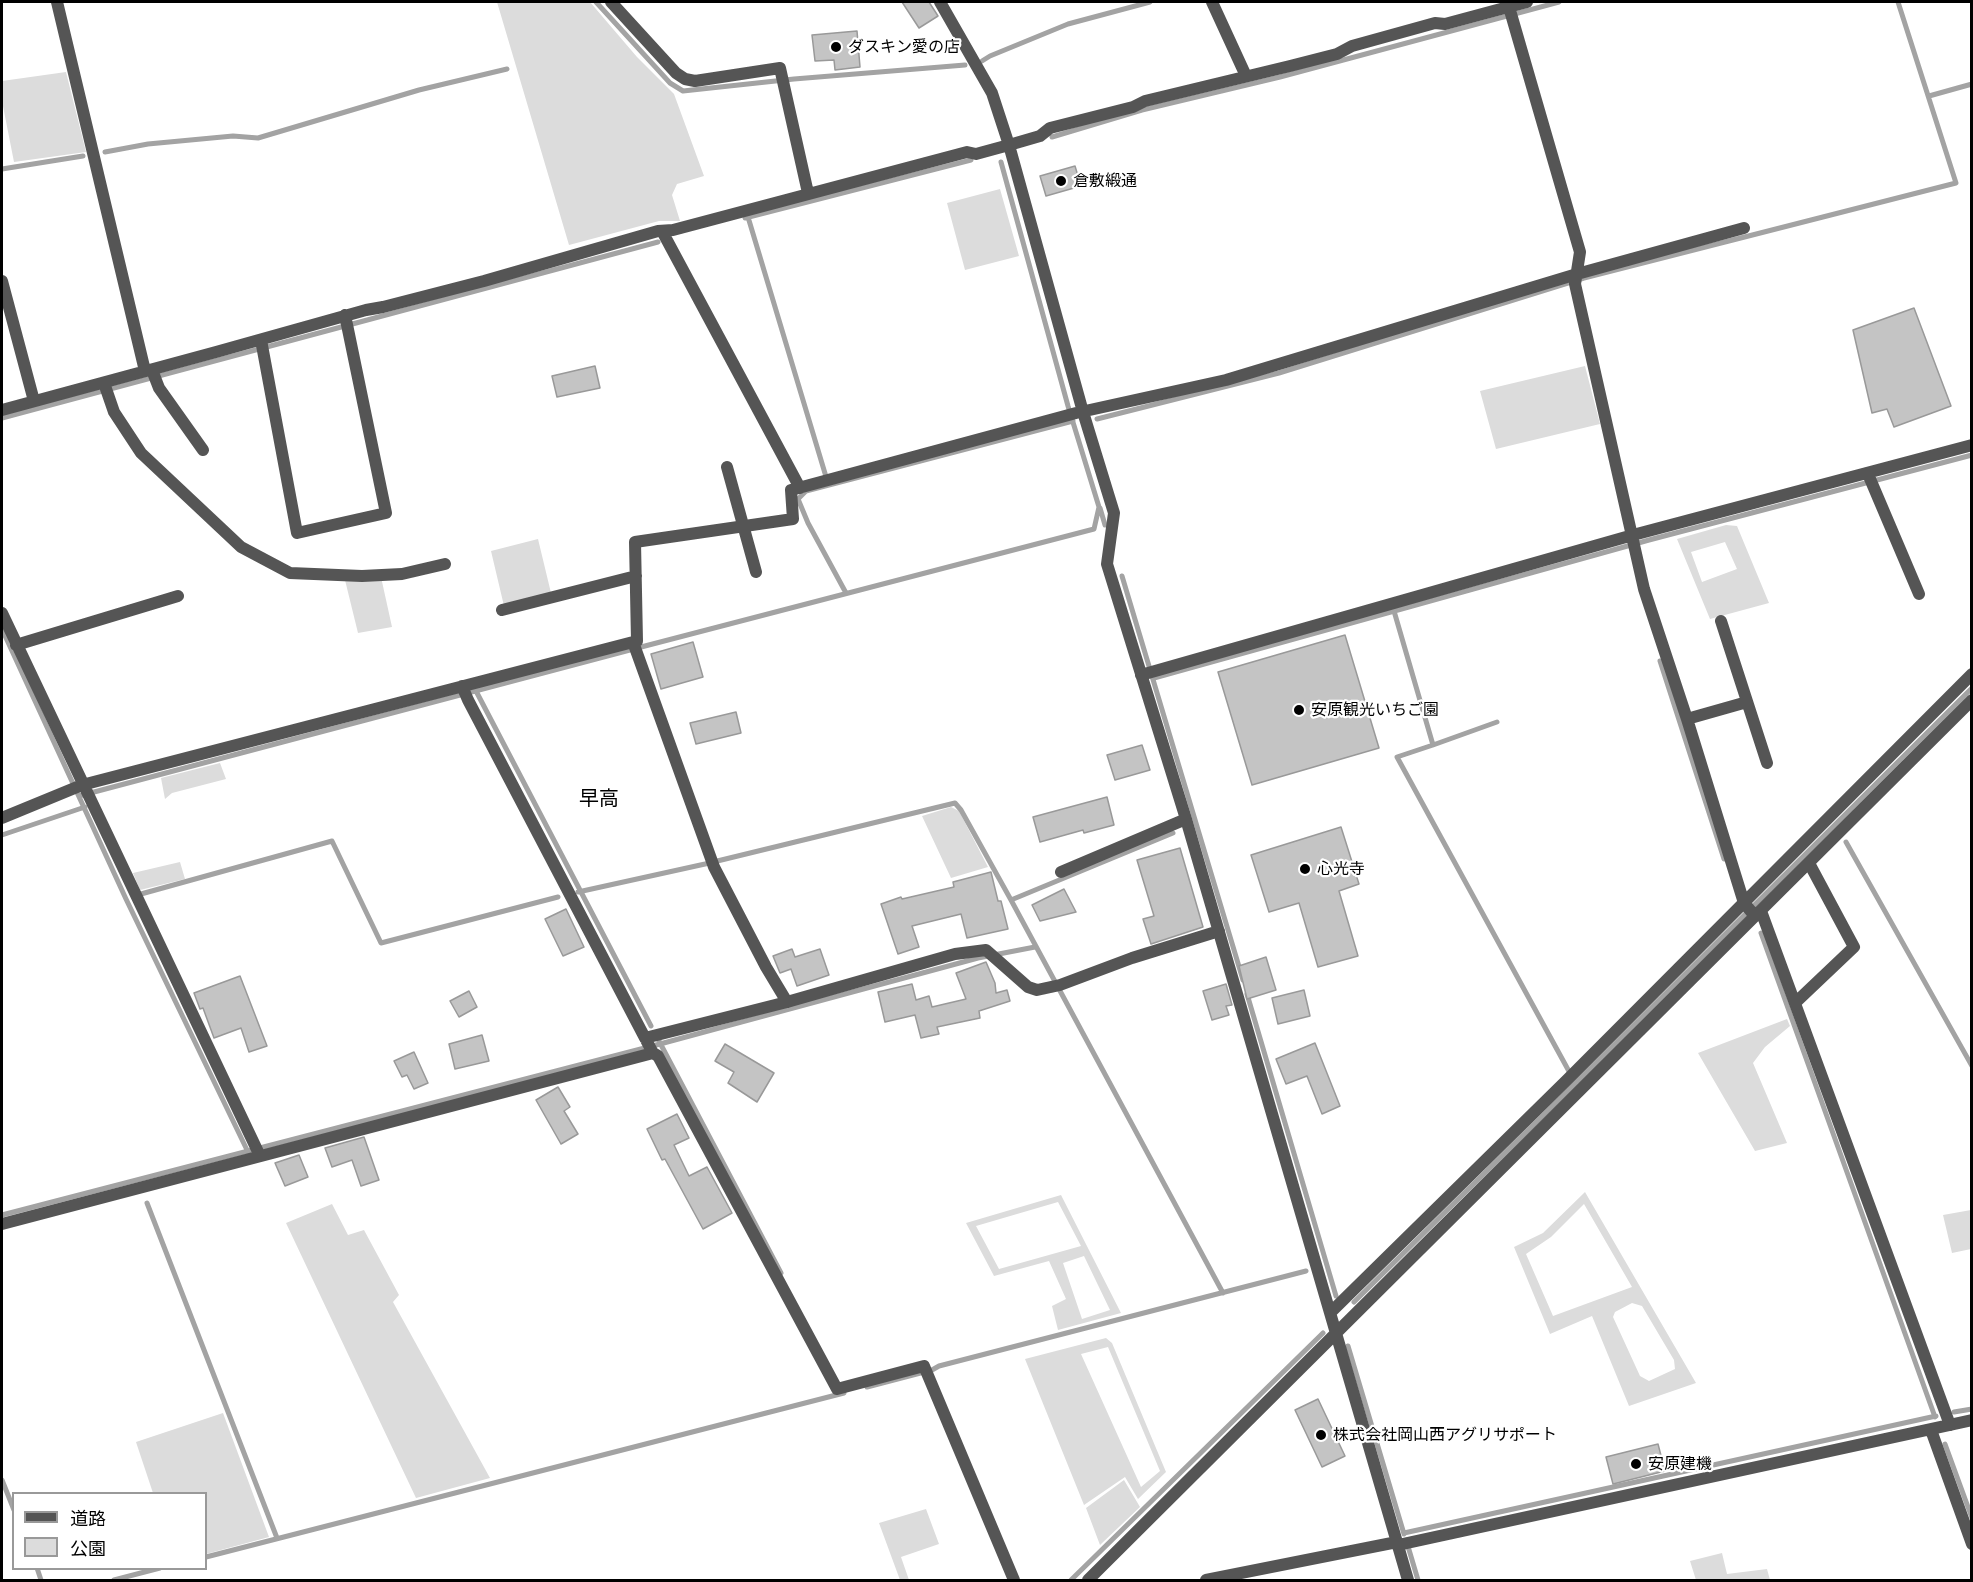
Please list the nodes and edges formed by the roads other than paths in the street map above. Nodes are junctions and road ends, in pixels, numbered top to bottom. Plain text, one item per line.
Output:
1 (57, 2) edge
2 (610, 2) edge
3 (940, 2) edge
4 (1212, 2) edge
5 (1527, 2) edge
6 (1510, 12) junction
7 (1246, 76) junction
8 (1009, 145) junction
9 (808, 193) junction
10 (1744, 228) dead end
11 (662, 231) junction
12 (1576, 279) junction
13 (2, 281) edge
14 (345, 315) junction
15 (261, 340) junction
16 (148, 370) junction
17 (104, 382) junction
18 (34, 401) junction
19 (2, 410) edge
20 (1075, 413) junction
21 (1971, 446) edge
22 (203, 450) dead end
23 (727, 467) dead end
24 (1868, 474) junction
25 (800, 488) junction
26 (743, 526) junction
27 (1634, 541) junction
28 (445, 564) dead end
29 (756, 573) dead end
30 (636, 576) junction
31 (1919, 594) dead end
32 (178, 596) dead end
33 (502, 610) dead end
34 (2, 613) edge
35 (1721, 621) dead end
36 (16, 645) junction
37 (634, 647) junction
38 (1148, 673) junction
39 (1971, 674) edge
40 (465, 692) junction
41 (1971, 700) edge
42 (1747, 702) junction
43 (1687, 719) junction
44 (1767, 764) dead end
45 (81, 790) junction
46 (2, 818) edge
47 (1186, 819) junction
48 (1809, 863) junction
49 (1061, 872) dead end
50 (1748, 909) junction
51 (1219, 931) junction
52 (788, 1002) junction
53 (1795, 1003) junction
54 (649, 1046) junction
55 (258, 1150) junction
56 (2, 1224) edge
57 (1331, 1312) junction
58 (1336, 1335) junction
59 (1971, 1420) edge
60 (1950, 1425) junction
61 (1931, 1430) junction
62 (1403, 1543) junction
63 (1971, 1544) edge
64 (1014, 1581) edge
65 (1088, 1581) edge
66 (1206, 1581) edge
67 (1408, 1581) edge

1 - 16 street
2 - 9 street
3 - 8 street
4 - 7 street
5 - 6 street
6 - 7 street
6 - 12 street
7 - 8 street
8 - 9 street
8 - 20 street
9 - 11 street
10 - 12 street
11 - 14 street
11 - 25 street
12 - 20 street
12 - 27 street
13 - 18 street
14 - 15 street
14 - 15 street
15 - 16 street
16 - 17 street
16 - 22 street
17 - 18 street
17 - 28 street
18 - 19 street
20 - 25 street
20 - 38 street
21 - 24 street
23 - 26 street
24 - 27 street
24 - 31 street
25 - 26 street
26 - 29 street
26 - 30 street
27 - 38 street
27 - 43 street
30 - 33 street
30 - 37 street
32 - 36 street
34 - 36 street
35 - 42 street
36 - 45 street
37 - 40 street
37 - 52 street
38 - 47 street
39 - 50 street
40 - 45 street
40 - 54 street
41 - 48 street
42 - 43 street
42 - 44 street
43 - 50 street
45 - 46 street
45 - 55 street
47 - 49 street
47 - 51 street
48 - 50 street
48 - 53 street
50 - 53 street
50 - 57 street
50 - 58 street
51 - 52 street
51 - 57 street
52 - 54 street
53 - 60 street
54 - 55 street
54 - 64 street
55 - 56 street
57 - 58 street
58 - 62 street
58 - 65 street
59 - 60 street
60 - 61 street
61 - 62 street
61 - 63 street
62 - 66 street
62 - 67 street

